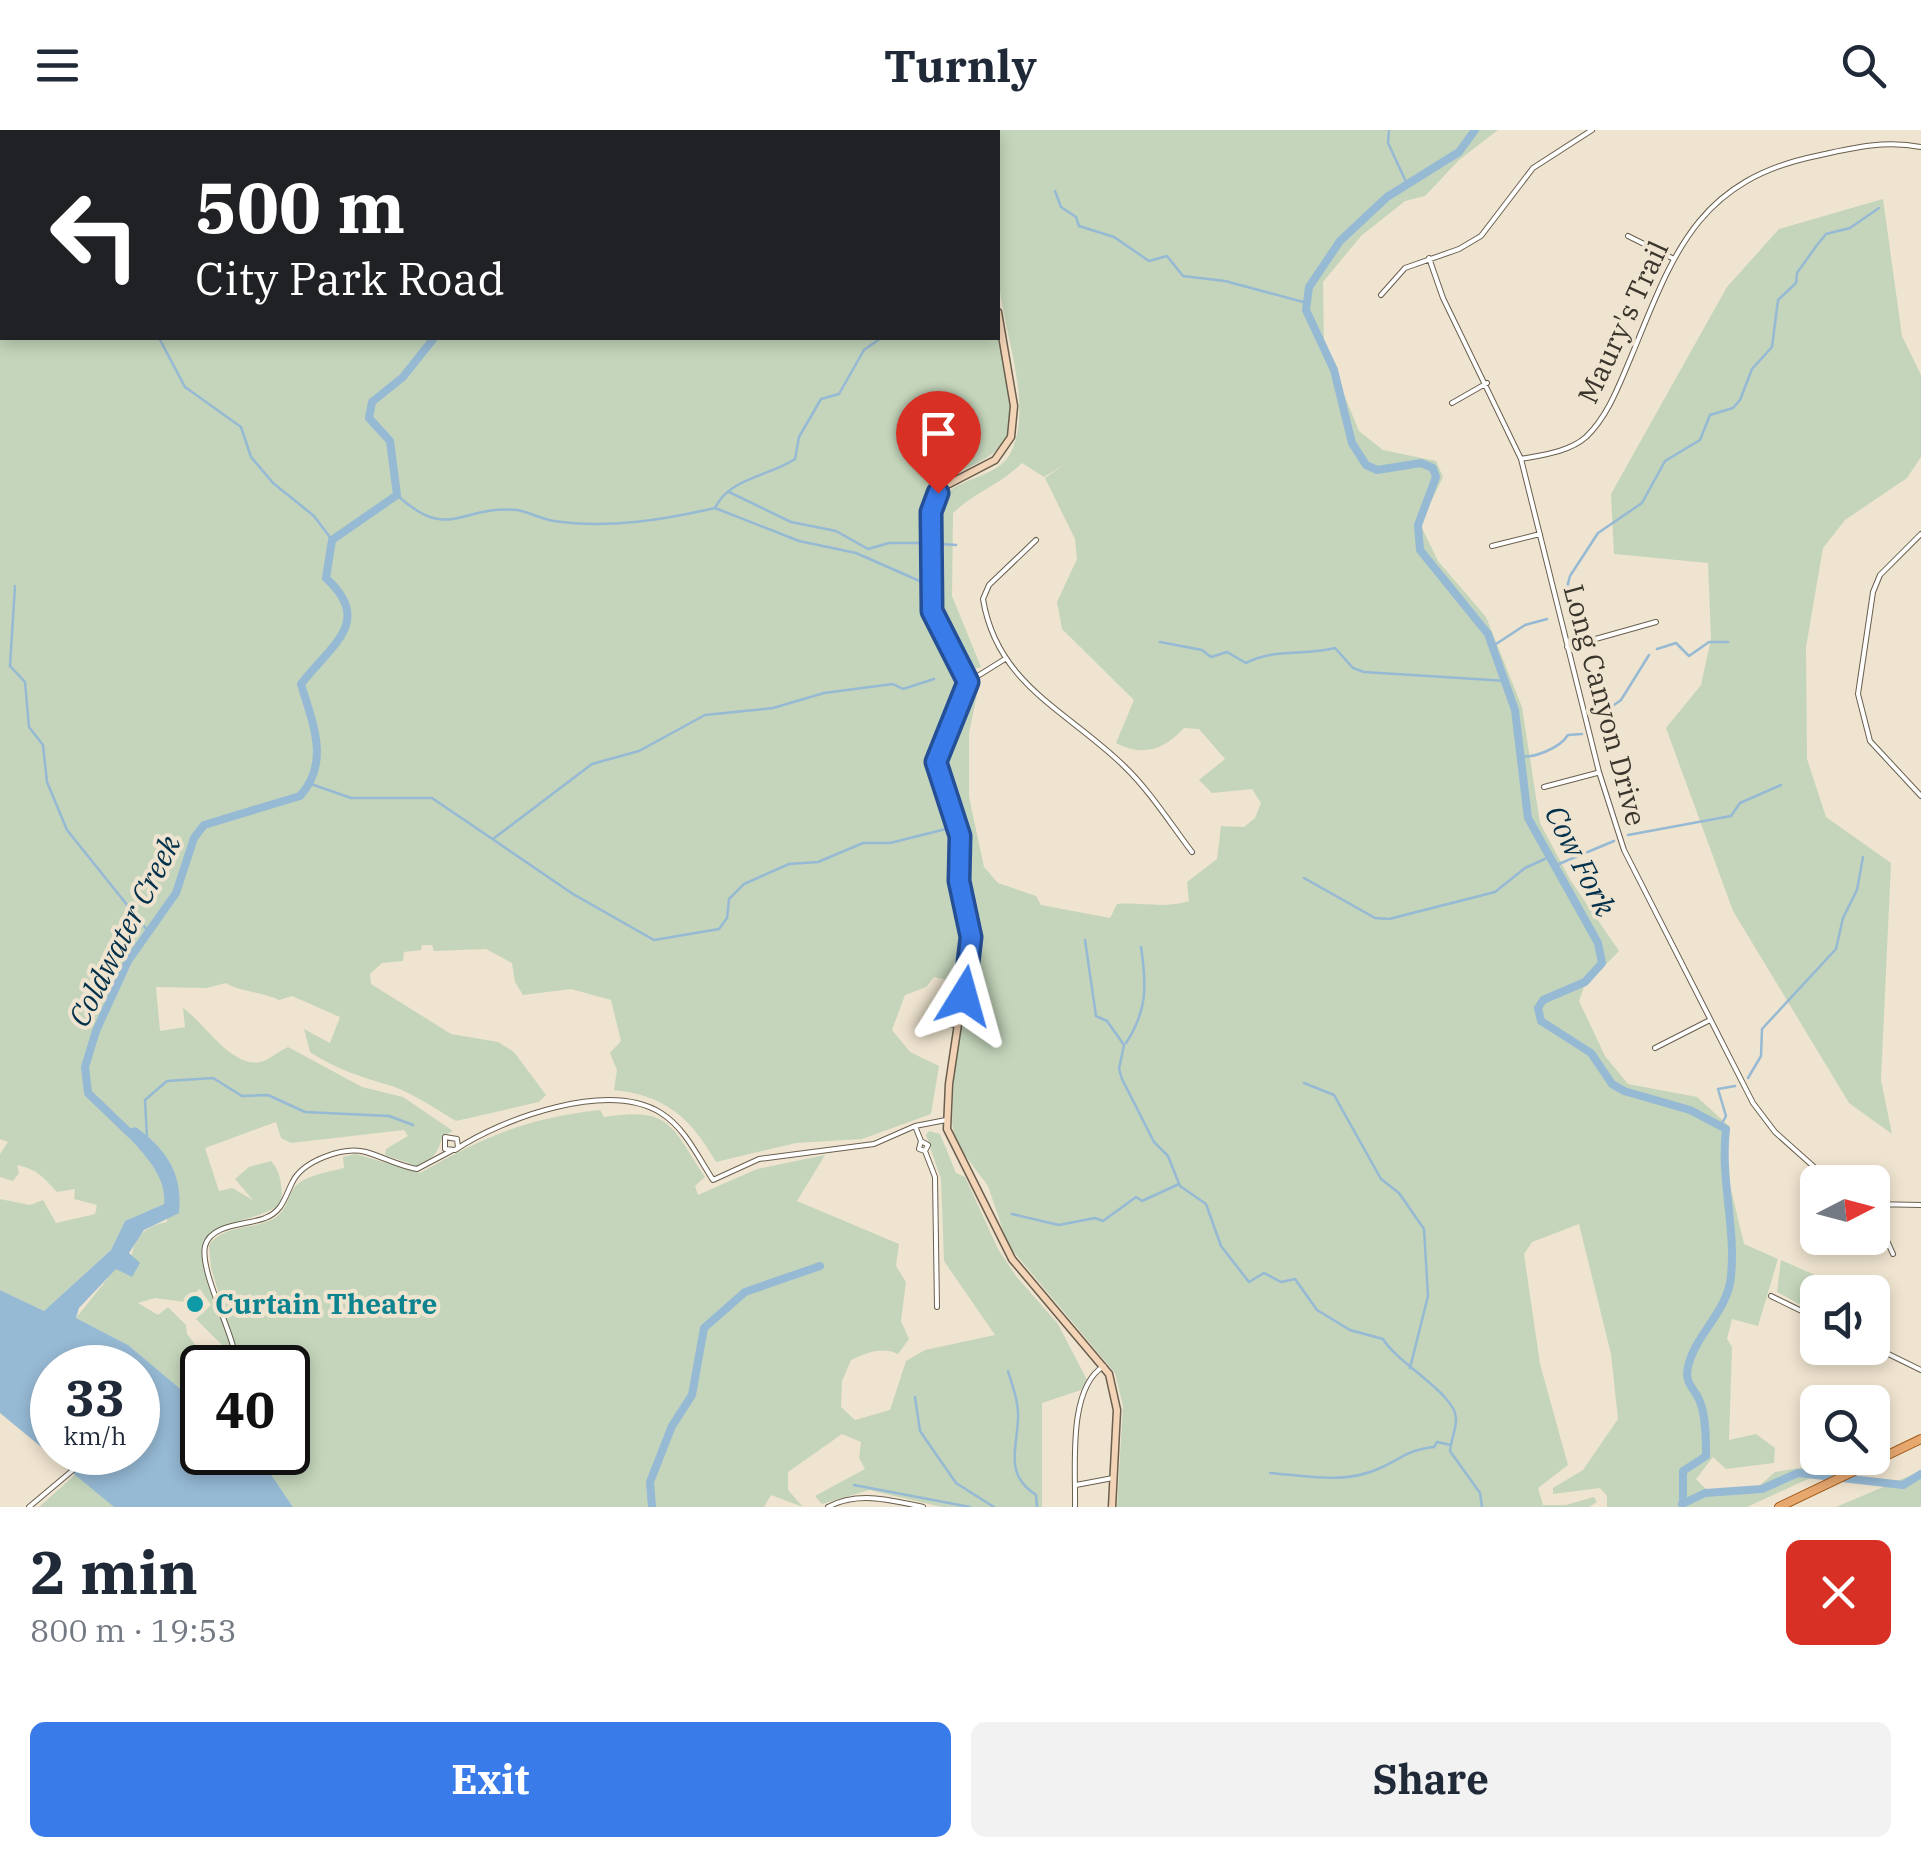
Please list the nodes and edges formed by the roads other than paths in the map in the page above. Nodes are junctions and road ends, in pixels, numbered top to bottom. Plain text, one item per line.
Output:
1 (1592, 130) edge
2 (1921, 147) edge
3 (1628, 236) dead end
4 (1429, 258) junction
5 (1672, 258) junction
6 (1381, 295) dead end
7 (1000, 324) edge
8 (1487, 383) junction
9 (1452, 404) dead end
10 (1521, 459) junction
11 (1540, 534) junction
12 (1921, 534) edge
13 (1036, 540) dead end
14 (1492, 546) dead end
15 (1656, 622) dead end
16 (1568, 647) junction
17 (1005, 659) junction
18 (968, 682) junction
19 (1599, 772) junction
20 (1544, 787) dead end
21 (1921, 796) edge
22 (1192, 852) dead end
23 (1708, 1021) junction
24 (938, 1024) dead end
25 (958, 1025) junction
26 (1654, 1048) dead end
27 (946, 1120) junction
28 (914, 1126) junction
29 (458, 1148) junction
30 (451, 1151) junction
31 (1813, 1165) edge
32 (1921, 1205) edge
33 (1890, 1207) edge
34 (1890, 1247) edge
35 (1893, 1254) dead end
36 (1770, 1296) dead end
37 (937, 1307) dead end
38 (1800, 1310) edge
39 (232, 1345) edge
40 (1890, 1355) edge
41 (1105, 1366) junction
42 (1921, 1370) edge
43 (1921, 1439) edge
44 (67, 1475) edge
45 (1113, 1478) junction
46 (1076, 1485) junction
47 (29, 1507) edge
48 (828, 1507) edge
49 (922, 1507) edge
50 (1074, 1507) edge
51 (1112, 1507) edge
52 (1779, 1507) edge

1 - 4 street
2 - 5 street, Maury's Trail
3 - 5 street
4 - 6 street
4 - 8 street, Long Canyon Drive
5 - 10 street, Maury's Trail
7 - 18 street
8 - 9 street
8 - 10 street, Long Canyon Drive
10 - 11 street, Long Canyon Drive
11 - 14 street
11 - 16 street, Long Canyon Drive
12 - 21 street
13 - 17 street
15 - 16 street
16 - 19 street, Long Canyon Drive
17 - 18 street
17 - 22 street
18 - 25 street
19 - 20 street
19 - 23 street, Long Canyon Drive
23 - 26 street
23 - 31 street, Long Canyon Drive
24 - 25 street
25 - 27 street
27 - 28 street
27 - 41 street
28 - 29 street
28 - 37 street
29 - 30 street
29 - 30 street
30 - 39 street
32 - 33 street
34 - 35 street
36 - 38 street
40 - 42 street
41 - 45 street
41 - 46 street
43 - 52 main road
44 - 47 street
45 - 46 street
45 - 51 street
46 - 50 street
48 - 49 street

